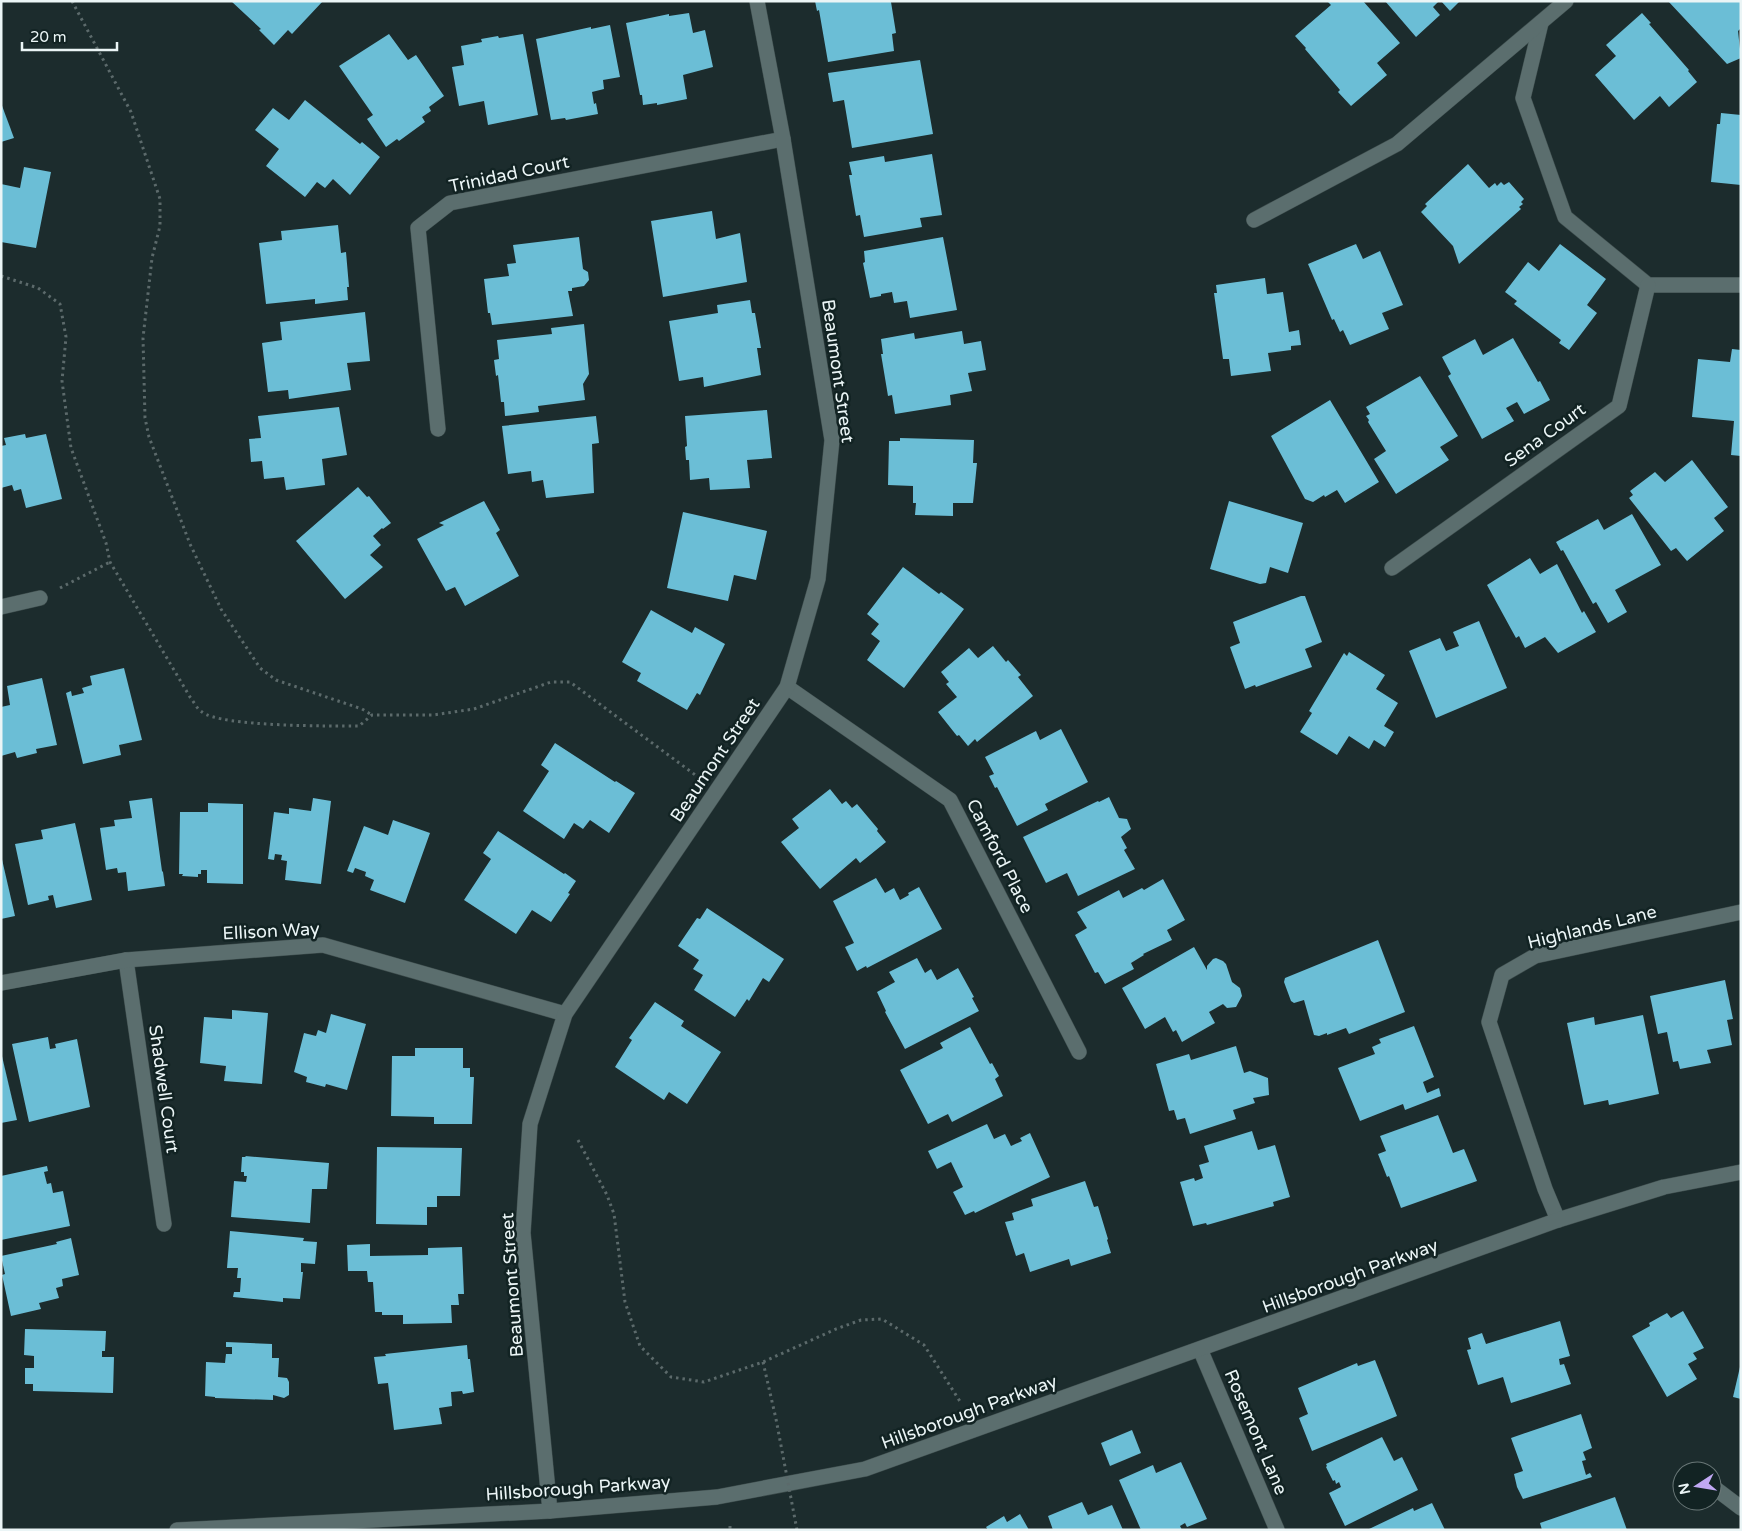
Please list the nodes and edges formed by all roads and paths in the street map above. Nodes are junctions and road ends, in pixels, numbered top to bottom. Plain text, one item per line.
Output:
1 (72, 1) edge
2 (757, 1) edge
3 (1566, 1) edge
4 (1541, 23) junction
5 (783, 139) junction
6 (1254, 220) dead end
7 (1, 276) edge
8 (1648, 285) junction
9 (1741, 285) edge
10 (438, 428) dead end
11 (110, 562) junction
12 (1392, 568) dead end
13 (40, 598) joint
14 (1, 607) edge
15 (787, 687) junction
16 (372, 715) junction
17 (717, 790) junction
18 (1741, 912) edge
19 (126, 960) junction
20 (1, 983) edge
21 (565, 1014) junction
22 (1079, 1052) dead end
23 (578, 1140) dead end
24 (1741, 1172) edge
25 (1558, 1220) junction
26 (164, 1224) dead end
27 (1200, 1349) junction
28 (763, 1362) junction
29 (961, 1403) dead end
30 (1722, 1494) edge
31 (1741, 1508) edge
32 (550, 1511) junction
33 (177, 1530) edge
34 (797, 1530) edge
35 (1277, 1530) edge

1 - 16 path
2 - 5 street, Beaumont Street
3 - 4 street
4 - 6 street
4 - 8 street
5 - 10 street, Trinidad Court
5 - 15 street, Beaumont Street
7 - 11 path
8 - 9 street
8 - 12 street, Sena Court
11 - 13 path
11 - 16 path
13 - 14 street
15 - 17 street, Beaumont Street
15 - 22 street, Camford Place
16 - 17 path
17 - 21 street, Beaumont Street
18 - 25 street, Highlands Lane
19 - 20 street, Ellison Way
19 - 21 street, Ellison Way
19 - 26 street, Shadwell Court
21 - 32 street, Beaumont Street
23 - 28 path
24 - 25 street, Hillsborough Parkway
25 - 27 street, Hillsborough Parkway
27 - 32 street, Hillsborough Parkway
27 - 35 street, Rosemont Lane
28 - 29 path
28 - 34 path, bridge
30 - 31 street
32 - 33 street, Hillsborough Parkway

